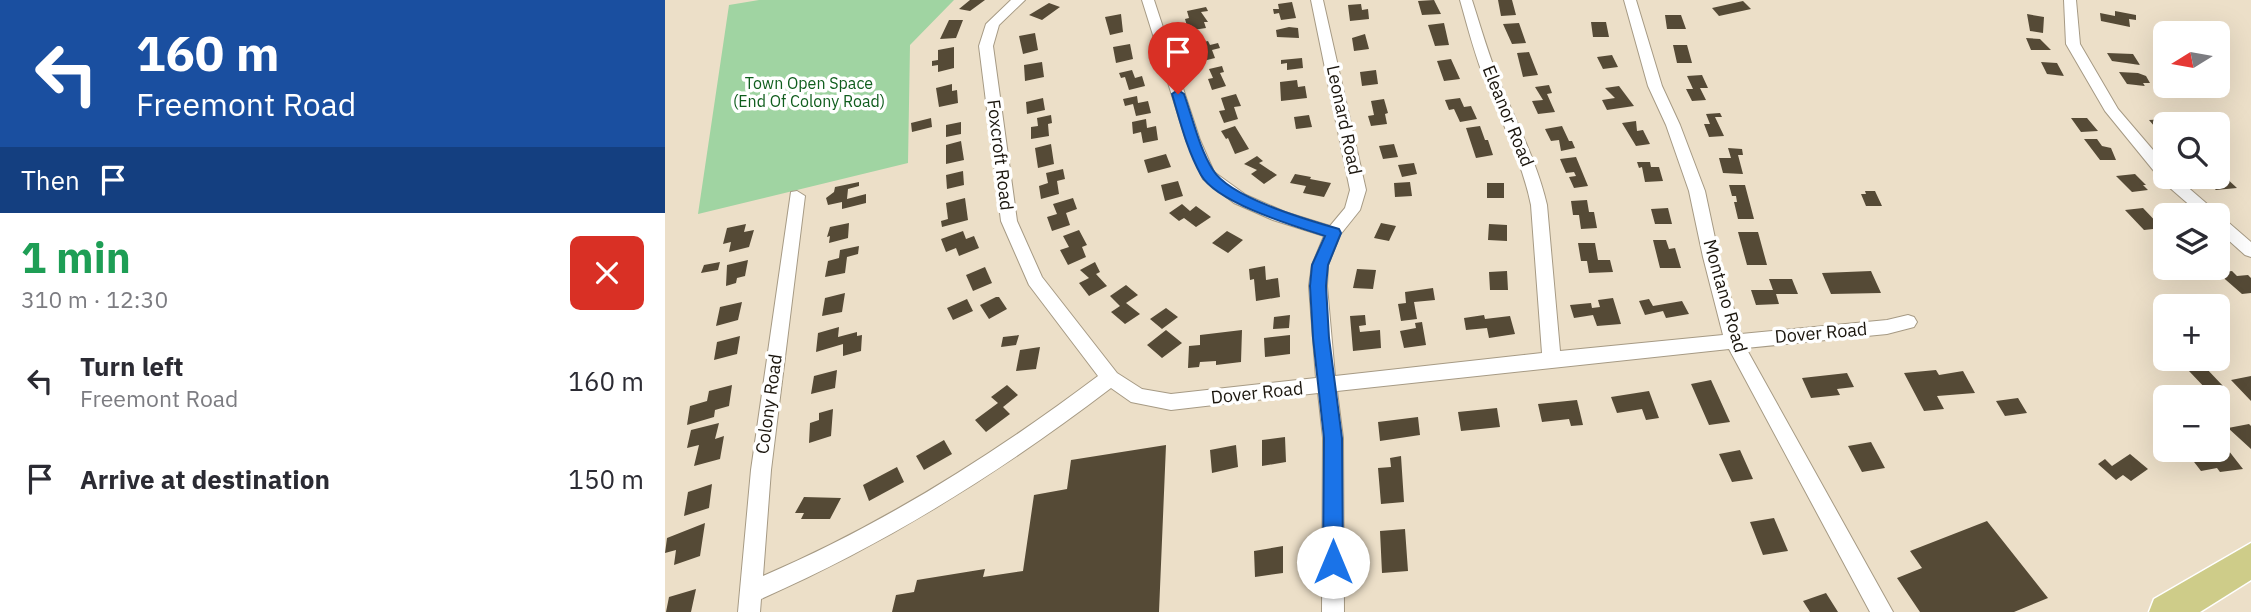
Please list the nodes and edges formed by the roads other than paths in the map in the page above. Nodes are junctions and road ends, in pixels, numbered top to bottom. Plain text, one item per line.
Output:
1 (1019, 0) edge
2 (1148, 0) edge
3 (1317, 0) edge
4 (1466, 0) edge
5 (1630, 0) edge
6 (2070, 0) edge
7 (2153, 160) edge
8 (2182, 189) edge
9 (797, 196) dead end
10 (2198, 203) edge
11 (2230, 232) edge
12 (1333, 233) junction
13 (2250, 248) edge
14 (1908, 322) dead end
15 (1734, 341) junction
16 (1552, 359) junction
17 (1109, 378) junction
18 (1328, 386) junction
19 (2251, 561) edge
20 (753, 591) junction
21 (749, 612) edge
22 (1333, 612) edge
23 (1882, 612) edge
24 (2167, 612) edge

1 - 17 street, Foxcroft Road
2 - 12 street
3 - 12 street, Leonard Road
4 - 16 street, Eleanor Road
5 - 15 street, Montano Road
6 - 7 street
8 - 10 street
9 - 20 street, Colony Road
11 - 13 street
12 - 18 street, Leonard Road
14 - 15 street, Dover Road
15 - 16 street, Dover Road
15 - 23 street, Montano Road
16 - 18 street, Dover Road
17 - 18 street, Dover Road
17 - 20 street
18 - 22 street, Leonard Road
19 - 24 main road
20 - 21 street, Colony Road

